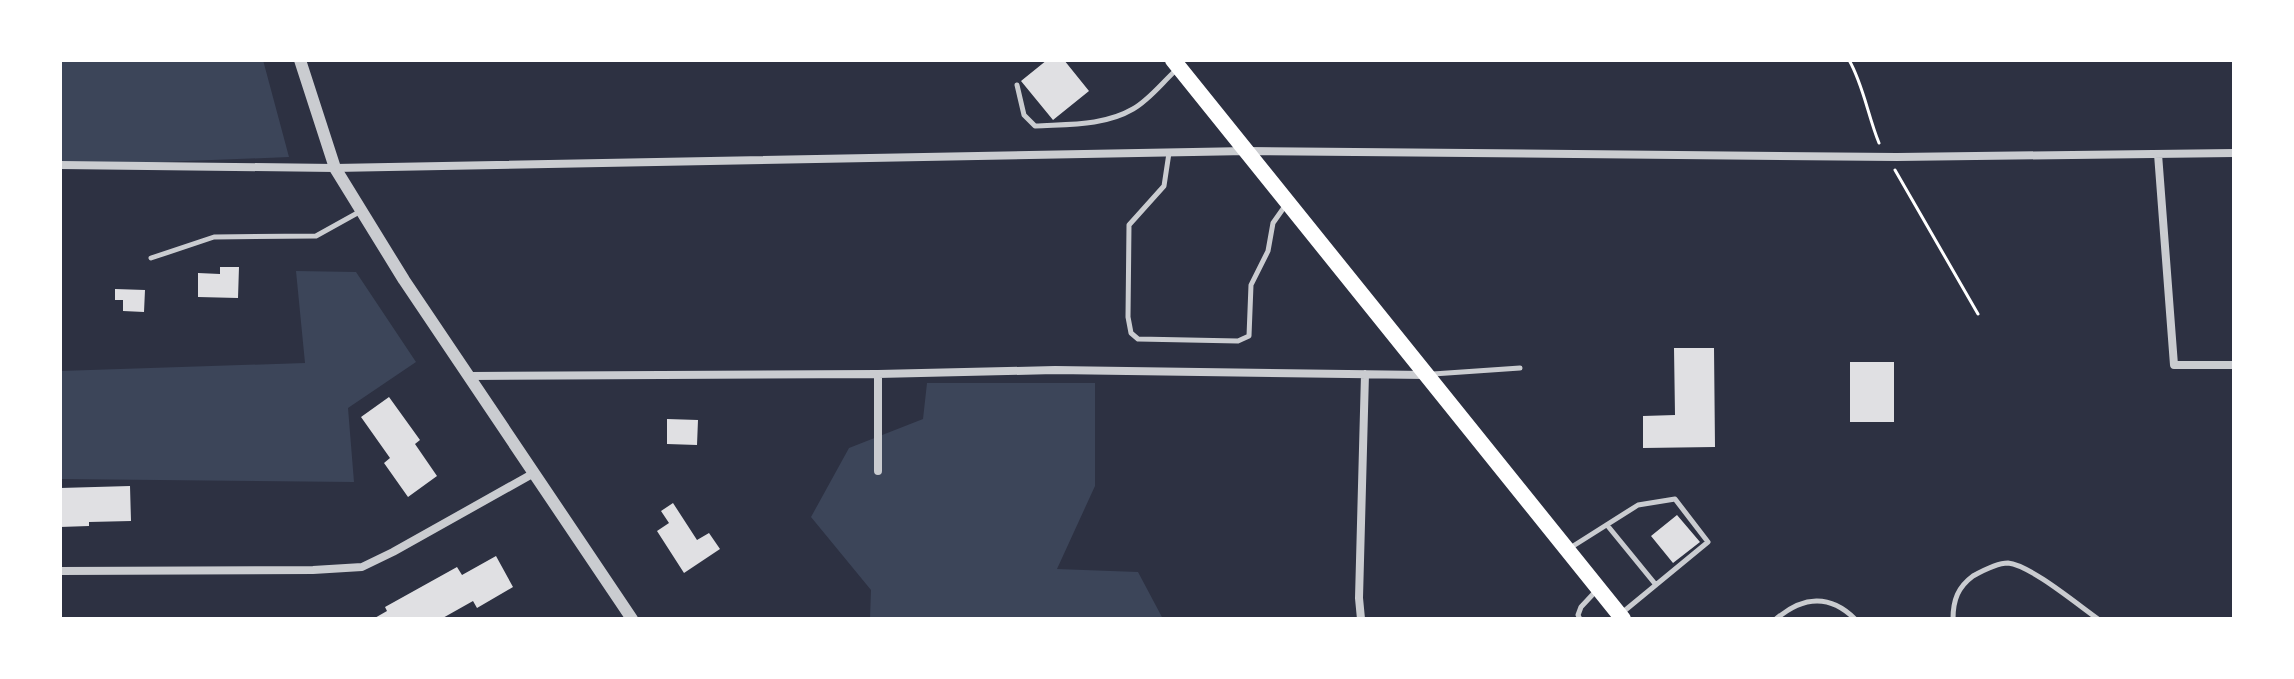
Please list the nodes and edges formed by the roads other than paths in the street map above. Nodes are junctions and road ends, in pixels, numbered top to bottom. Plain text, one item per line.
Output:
1 (300, 60) edge
2 (1176, 64) edge
3 (1017, 85) dead end
4 (1247, 151) junction
5 (1169, 153) junction
6 (2234, 153) edge
7 (2158, 154) junction
8 (60, 165) edge
9 (335, 168) junction
10 (1288, 202) junction
11 (362, 211) junction
12 (151, 258) dead end
13 (2234, 365) edge
14 (1520, 368) dead end
15 (878, 374) junction
16 (1365, 374) junction
17 (1428, 375) junction
18 (470, 376) junction
19 (878, 471) dead end
20 (534, 473) junction
21 (1607, 525) junction
22 (1567, 549) junction
23 (60, 571) edge
24 (1656, 585) junction
25 (1599, 589) junction
26 (1621, 617) edge
27 (632, 619) edge
28 (1361, 619) edge
29 (1580, 619) edge
30 (1776, 619) edge
31 (1855, 619) edge
32 (1953, 619) edge
33 (2098, 619) edge

1 - 9 street
2 - 3 lane
2 - 4 main road
4 - 5 street
4 - 7 street
4 - 10 main road
5 - 9 street
5 - 10 lane
6 - 7 street
7 - 13 street
8 - 9 street
9 - 11 street
10 - 17 main road
11 - 12 lane
11 - 18 street
14 - 17 lane
15 - 16 street
15 - 18 street
15 - 19 street
16 - 17 street
16 - 28 street
17 - 22 main road
18 - 20 street
20 - 23 street
20 - 27 street
21 - 22 lane
21 - 24 lane
21 - 24 lane
22 - 25 main road
24 - 26 lane
25 - 26 main road
25 - 29 lane
30 - 31 lane
32 - 33 lane

